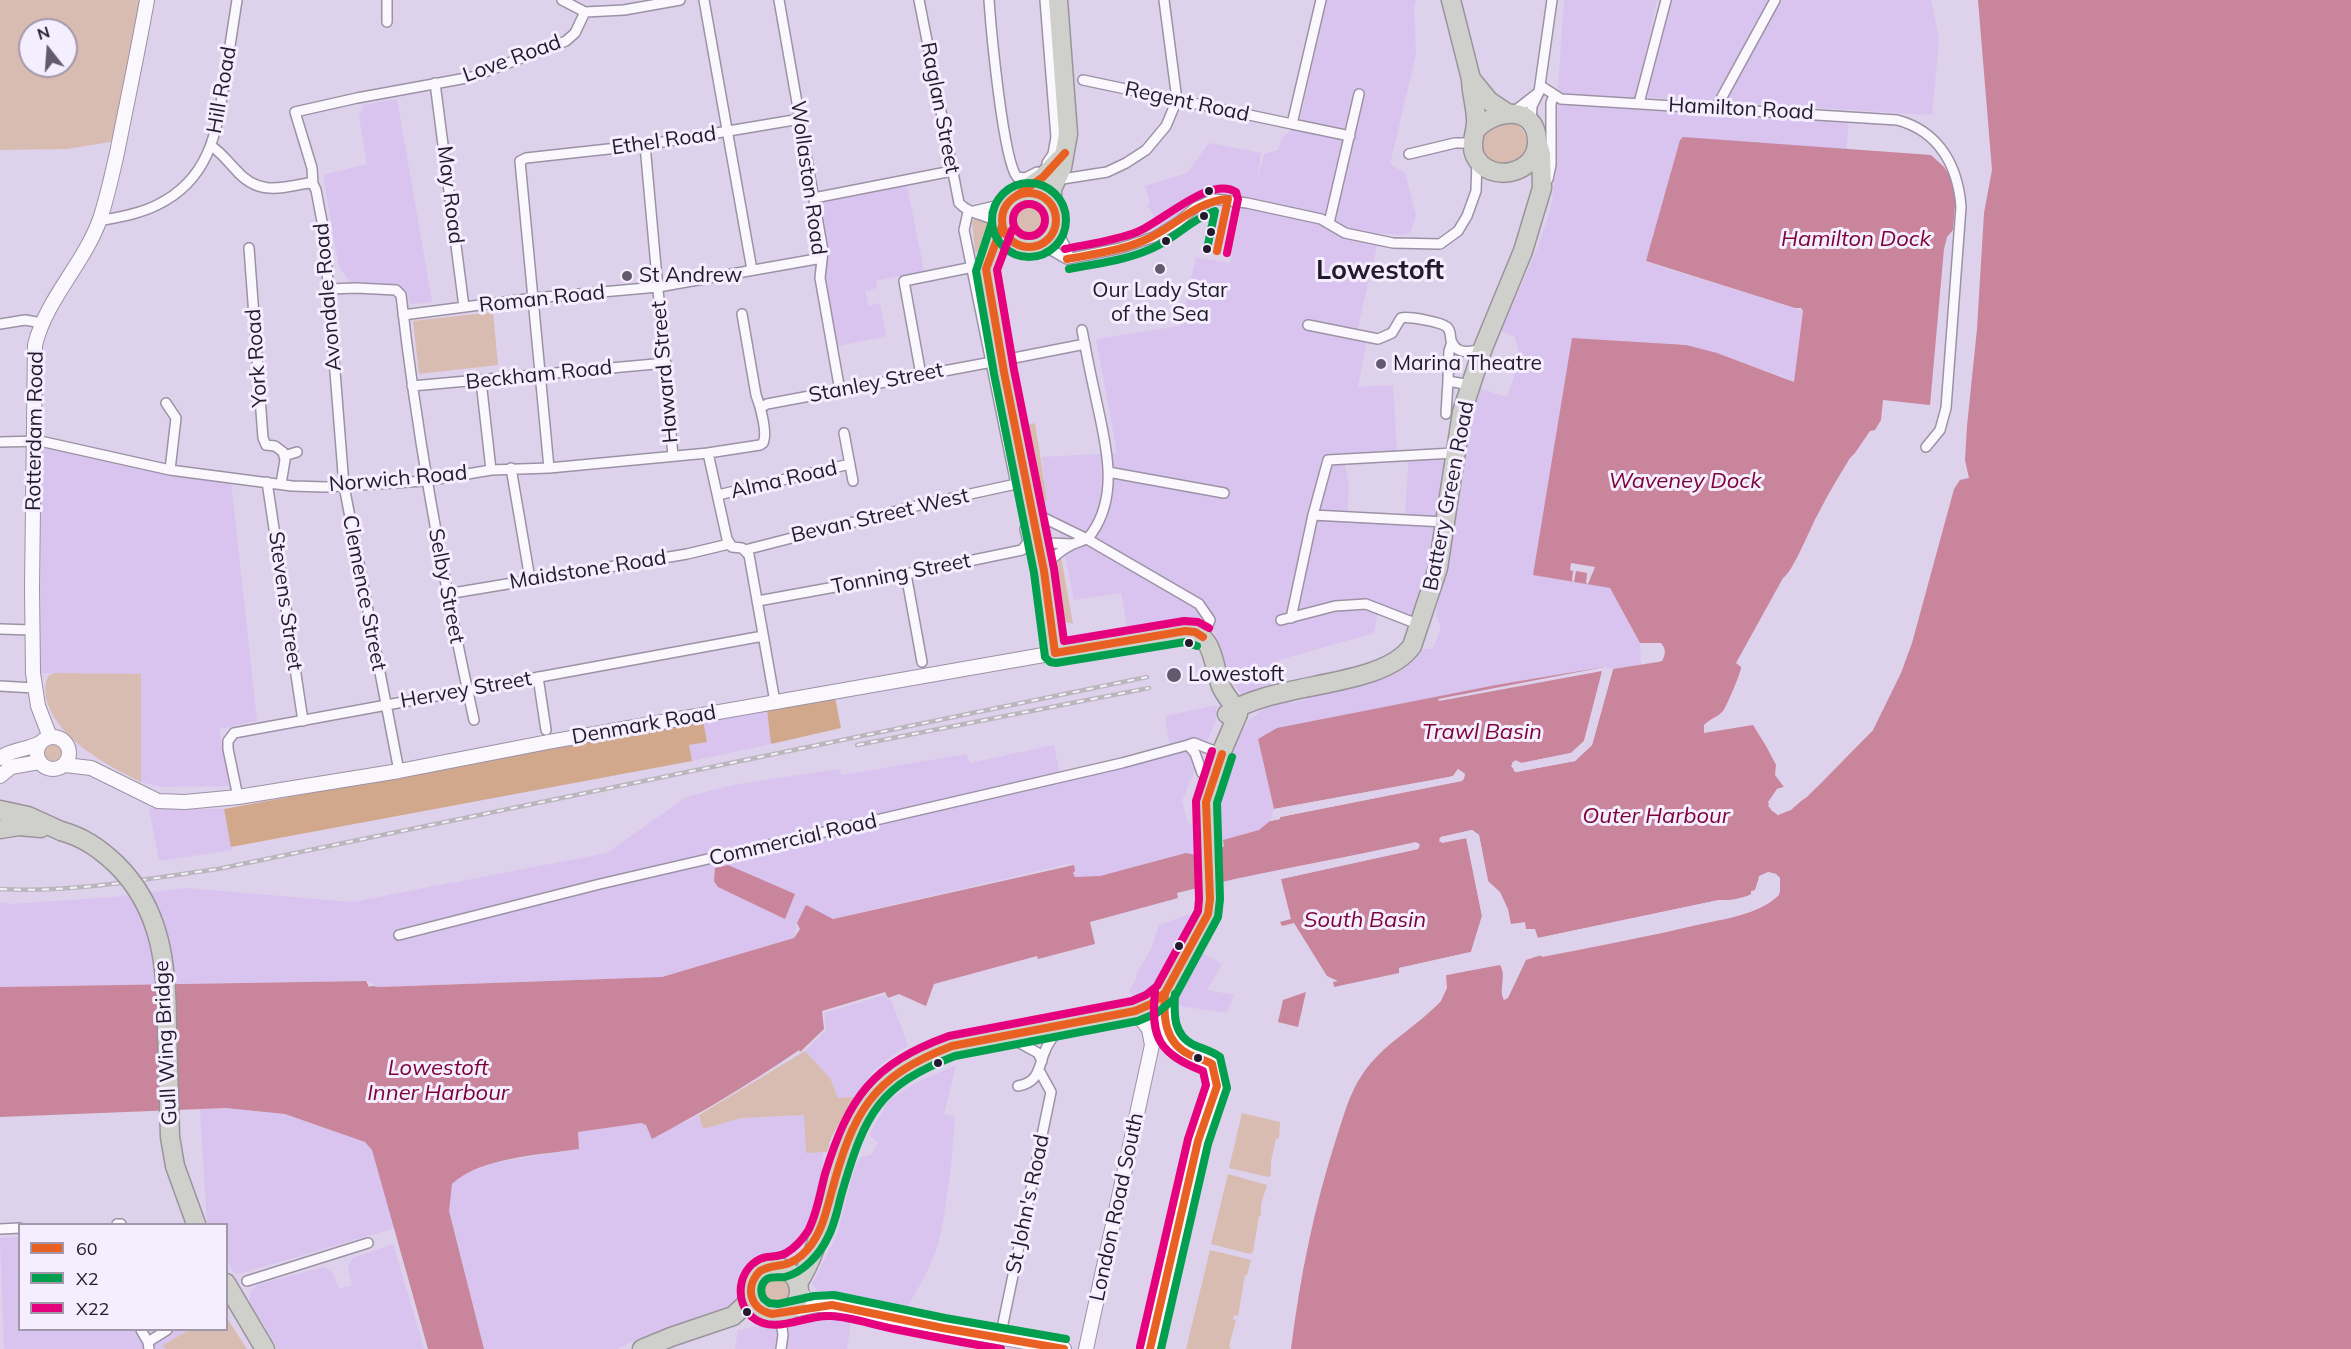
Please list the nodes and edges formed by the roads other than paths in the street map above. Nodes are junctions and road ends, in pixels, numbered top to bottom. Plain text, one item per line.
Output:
1 (147, 0) edge
2 (237, 0) edge
3 (387, 0) edge
4 (562, 0) edge
5 (680, 0) edge
6 (704, 0) edge
7 (779, 0) edge
8 (920, 0) edge
9 (989, 0) edge
10 (1045, 0) edge
11 (1058, 0) edge
12 (1164, 0) edge
13 (1321, 0) edge
14 (1451, 0) edge
15 (1552, 0) edge
16 (1666, 0) edge
17 (1775, 0) edge
18 (667, 1) edge
19 (585, 12) junction
20 (387, 22) dead end
21 (1471, 79) junction
22 (1083, 80) dead end
23 (435, 83) junction
24 (1540, 89) junction
25 (1359, 94) dead end
26 (1554, 95) junction
27 (1177, 100) junction
28 (1639, 103) junction
29 (1716, 108) junction
30 (295, 112) joint
31 (1509, 113) junction
32 (800, 118) junction
33 (1293, 122) junction
34 (727, 131) junction
35 (1535, 134) junction
36 (1350, 136) junction
37 (1474, 144) junction
38 (645, 145) junction
39 (211, 146) junction
40 (1065, 153) junction
41 (1409, 154) dead end
42 (952, 171) junction
43 (1507, 172) junction
44 (1056, 180) junction
45 (313, 184) junction
46 (1476, 191) junction
47 (1540, 193) junction
48 (814, 198) junction
49 (1010, 201) junction
50 (1052, 206) junction
51 (970, 212) junction
52 (99, 221) junction
53 (1329, 223) junction
54 (1002, 225) junction
55 (1055, 227) junction
56 (1030, 247) junction
57 (249, 248) dead end
58 (822, 258) junction
59 (1067, 259) junction
60 (979, 266) junction
61 (752, 270) junction
62 (658, 287) junction
63 (329, 289) junction
64 (534, 298) junction
65 (464, 306) junction
66 (742, 314) dead end
67 (403, 315) junction
68 (42, 323) junction
69 (0, 324) edge
70 (1308, 325) dead end
71 (1082, 330) dead end
72 (1452, 342) junction
73 (1085, 344) junction
74 (1484, 348) junction
75 (1014, 358) dead end
76 (992, 362) junction
77 (666, 363) junction
78 (540, 374) junction
79 (921, 375) junction
80 (481, 381) junction
81 (1448, 381) junction
82 (1470, 385) junction
83 (412, 386) junction
84 (840, 391) junction
85 (166, 403) dead end
86 (762, 407) junction
87 (1446, 414) dead end
88 (844, 433) dead end
89 (35, 441) junction
90 (0, 442) edge
91 (1926, 447) dead end
92 (297, 452) dead end
93 (708, 453) junction
94 (1454, 453) junction
95 (284, 456) junction
96 (673, 456) junction
97 (850, 464) junction
98 (511, 468) junction
99 (549, 468) junction
100 (170, 470) junction
101 (491, 470) junction
102 (1108, 471) junction
103 (853, 481) dead end
104 (426, 482) junction
105 (267, 483) junction
106 (281, 484) junction
107 (1016, 484) joint
108 (344, 486) junction
109 (1224, 493) dead end
110 (718, 495) junction
111 (1312, 515) junction
112 (1044, 518) dead end
113 (1445, 522) junction
114 (1031, 534) junction
115 (1087, 539) junction
116 (729, 544) junction
117 (1074, 544) junction
118 (745, 550) junction
119 (1044, 570) junction
120 (906, 574) junction
121 (530, 579) junction
122 (447, 594) junction
123 (758, 601) junction
124 (1421, 625) junction
125 (0, 629) edge
126 (32, 630) junction
127 (763, 636) junction
128 (1203, 637) junction
129 (1055, 653) junction
130 (922, 662) dead end
131 (538, 677) junction
132 (0, 686) edge
133 (34, 688) junction
134 (467, 690) junction
135 (775, 702) junction
136 (386, 705) junction
137 (1235, 708) junction
138 (303, 720) junction
139 (474, 720) dead end
140 (546, 730) dead end
141 (45, 740) junction
142 (68, 745) junction
143 (1188, 745) junction
144 (1216, 751) junction
145 (0, 758) edge
146 (39, 762) junction
147 (64, 765) junction
148 (91, 768) junction
149 (399, 771) junction
150 (1202, 773) junction
151 (0, 776) edge
152 (238, 797) junction
153 (1206, 801) junction
154 (0, 809) edge
155 (0, 821) edge
156 (0, 829) edge
157 (61, 831) junction
158 (399, 935) dead end
159 (1164, 993) junction
160 (1135, 1011) junction
161 (1061, 1025) junction
162 (1006, 1035) junction
163 (1173, 1051) junction
164 (1042, 1061) junction
165 (1148, 1064) junction
166 (1040, 1072) junction
167 (1017, 1086) dead end
168 (196, 1223) edge
169 (18, 1228) edge
170 (0, 1229) edge
171 (819, 1236) junction
172 (368, 1243) dead end
173 (782, 1268) junction
174 (247, 1281) dead end
175 (228, 1286) edge
176 (798, 1286) junction
177 (751, 1294) junction
178 (817, 1305) junction
179 (779, 1313) junction
180 (733, 1316) junction
181 (142, 1331) edge
182 (165, 1331) edge
183 (1000, 1338) junction
184 (149, 1345) edge
185 (265, 1349) edge
186 (642, 1349) edge
187 (781, 1349) edge
188 (1064, 1349) edge
189 (1086, 1349) edge
190 (1150, 1349) edge

1 - 52 street, Rotterdam Road
2 - 39 street, Hill Road
3 - 20 street
4 - 19 street
5 - 18 street
6 - 34 street
7 - 32 street, Wollaston Road
8 - 42 street, Raglan Street
9 - 10 street
11 - 40 highway
12 - 27 street
13 - 33 street
14 - 21 highway
15 - 24 street
16 - 28 street
17 - 29 street
18 - 19 street
19 - 23 street, Love Road
21 - 31 highway
21 - 37 highway
22 - 27 street, Regent Road
23 - 30 street, Love Road
23 - 65 street, May Road
24 - 26 street, Hamilton Road
24 - 31 street
24 - 35 street
25 - 36 street
26 - 28 street, Hamilton Road
26 - 47 street, Battery Green Road
27 - 33 street, Regent Road
27 - 44 street
28 - 29 street, Hamilton Road
29 - 91 street, Hamilton Road
30 - 45 street, Avondale Road
31 - 35 highway
31 - 37 highway
32 - 34 street, Ethel Road
32 - 48 street, Wollaston Road
33 - 36 street, Regent Road
34 - 38 street, Ethel Road
34 - 61 street
35 - 43 highway
35 - 47 highway, Battery Green Road
36 - 53 street
37 - 41 street
37 - 43 highway
37 - 46 street
38 - 62 street, Haward Street
38 - 64 street, Ethel Road
39 - 45 street
39 - 52 street, Hill Road
40 - 44 highway
40 - 49 highway
42 - 48 street
42 - 51 street, Raglan Street
43 - 46 street
43 - 47 highway
44 - 50 highway
45 - 63 street, Avondale Road
46 - 53 street
47 - 74 highway, Battery Green Road
48 - 58 street, Wollaston Road
49 - 50 highway
49 - 51 street
49 - 54 highway
50 - 55 highway
51 - 54 street
51 - 60 street, Raglan Street
52 - 68 street, Rotterdam Road
53 - 59 street
54 - 56 highway
54 - 60 highway
55 - 56 highway
55 - 59 street
56 - 59 street
56 - 60 highway
57 - 95 street, York Road
58 - 61 street, Roman Road
58 - 84 street, Wollaston Road
60 - 76 street, Raglan Street
60 - 79 street
60 - 114 highway
61 - 62 street, Roman Road
62 - 64 street, Roman Road
62 - 77 street, Haward Street
63 - 67 street, Selby Street
63 - 108 street, Avondale Road
64 - 65 street, Roman Road
64 - 78 street
65 - 67 street, Roman Road
66 - 86 street
67 - 83 street, Selby Street
68 - 69 street
68 - 89 street, Rotterdam Road
70 - 72 street
71 - 73 street
72 - 74 street
72 - 81 street
73 - 75 street
73 - 102 street
74 - 82 highway, Battery Green Road
76 - 79 street, Stanley Street
76 - 107 street, Raglan Street
77 - 78 street, Beckham Road
77 - 96 street, Haward Street
78 - 80 street, Beckham Road
78 - 99 street
79 - 84 street, Stanley Street
80 - 83 street, Beckham Road
80 - 101 street
81 - 82 street
81 - 87 street
82 - 94 highway, Battery Green Road
83 - 104 street, Selby Street
84 - 86 street, Stanley Street
85 - 100 street
86 - 93 street, Norwich Road
88 - 97 street
89 - 90 street, Norwich Road
89 - 100 street, Norwich Road
89 - 126 street, Rotterdam Road
92 - 95 street
93 - 96 street, Norwich Road
93 - 110 street
94 - 111 street
94 - 113 highway, Battery Green Road
95 - 106 street
96 - 99 street, Norwich Road
97 - 103 street
97 - 110 street, Alma Road
98 - 99 street, Norwich Road
98 - 101 street, Norwich Road
98 - 121 street
100 - 105 street, Norwich Road
101 - 104 street, Norwich Road
102 - 109 street
102 - 115 street
104 - 108 street, Norwich Road
104 - 122 street, Selby Street
105 - 106 street, Norwich Road
105 - 138 street, Stevens Street
106 - 108 street, Norwich Road
107 - 118 street, Bevan Street West
108 - 136 street, Clemence Street
110 - 116 street
111 - 113 street
111 - 124 street
112 - 115 street
113 - 124 highway, Battery Green Road
114 - 117 street
114 - 119 highway
114 - 120 street, Tonning Street
115 - 117 street
115 - 128 street
116 - 118 street
116 - 121 street, Maidstone Road
117 - 119 street
118 - 123 street
119 - 129 highway
120 - 123 street, Tonning Street
120 - 130 street
121 - 122 street, Maidstone Road
122 - 134 street, Selby Street
123 - 127 street
124 - 137 highway, Battery Green Road
125 - 126 street
126 - 133 street, Rotterdam Road
127 - 131 street, Hervey Street
127 - 135 street
128 - 129 highway, Denmark Road
128 - 137 highway
129 - 135 street, Denmark Road
131 - 134 street, Hervey Street
131 - 140 street
132 - 133 street
133 - 141 street, Rotterdam Road
134 - 136 street, Hervey Street
134 - 139 street, Selby Street
135 - 149 street, Denmark Road
136 - 138 street, Hervey Street
136 - 149 street, Clemence Street
137 - 144 highway
138 - 152 street, Hervey Street
141 - 142 street
141 - 145 street
141 - 146 street
142 - 147 street
142 - 148 street, Denmark Road
143 - 144 street, Commercial Road
143 - 150 street
143 - 158 street, Commercial Road
144 - 150 highway
144 - 153 highway
146 - 147 street
146 - 151 street
147 - 148 street, Denmark Road
148 - 152 street, Denmark Road
149 - 152 street, Denmark Road
150 - 153 highway
153 - 159 highway
154 - 155 highway
154 - 157 highway, Gull Wing Bridge
156 - 157 highway
157 - 168 highway, Gull Wing Bridge, bridge
159 - 160 highway
159 - 163 street
160 - 161 highway
160 - 165 street, London Road South
161 - 162 highway
161 - 164 street
162 - 164 street
162 - 171 highway
163 - 165 street
163 - 190 street
164 - 166 street
165 - 189 street, London Road South
166 - 167 street
166 - 183 street, St John's Road
169 - 170 street
171 - 173 highway
171 - 176 highway
172 - 174 street
173 - 176 highway
173 - 177 highway
175 - 185 highway
176 - 178 street
176 - 179 highway
177 - 179 highway
177 - 180 highway
178 - 179 street
178 - 183 street
179 - 180 highway
179 - 187 street
180 - 186 highway
181 - 184 street
182 - 184 street
183 - 188 street

